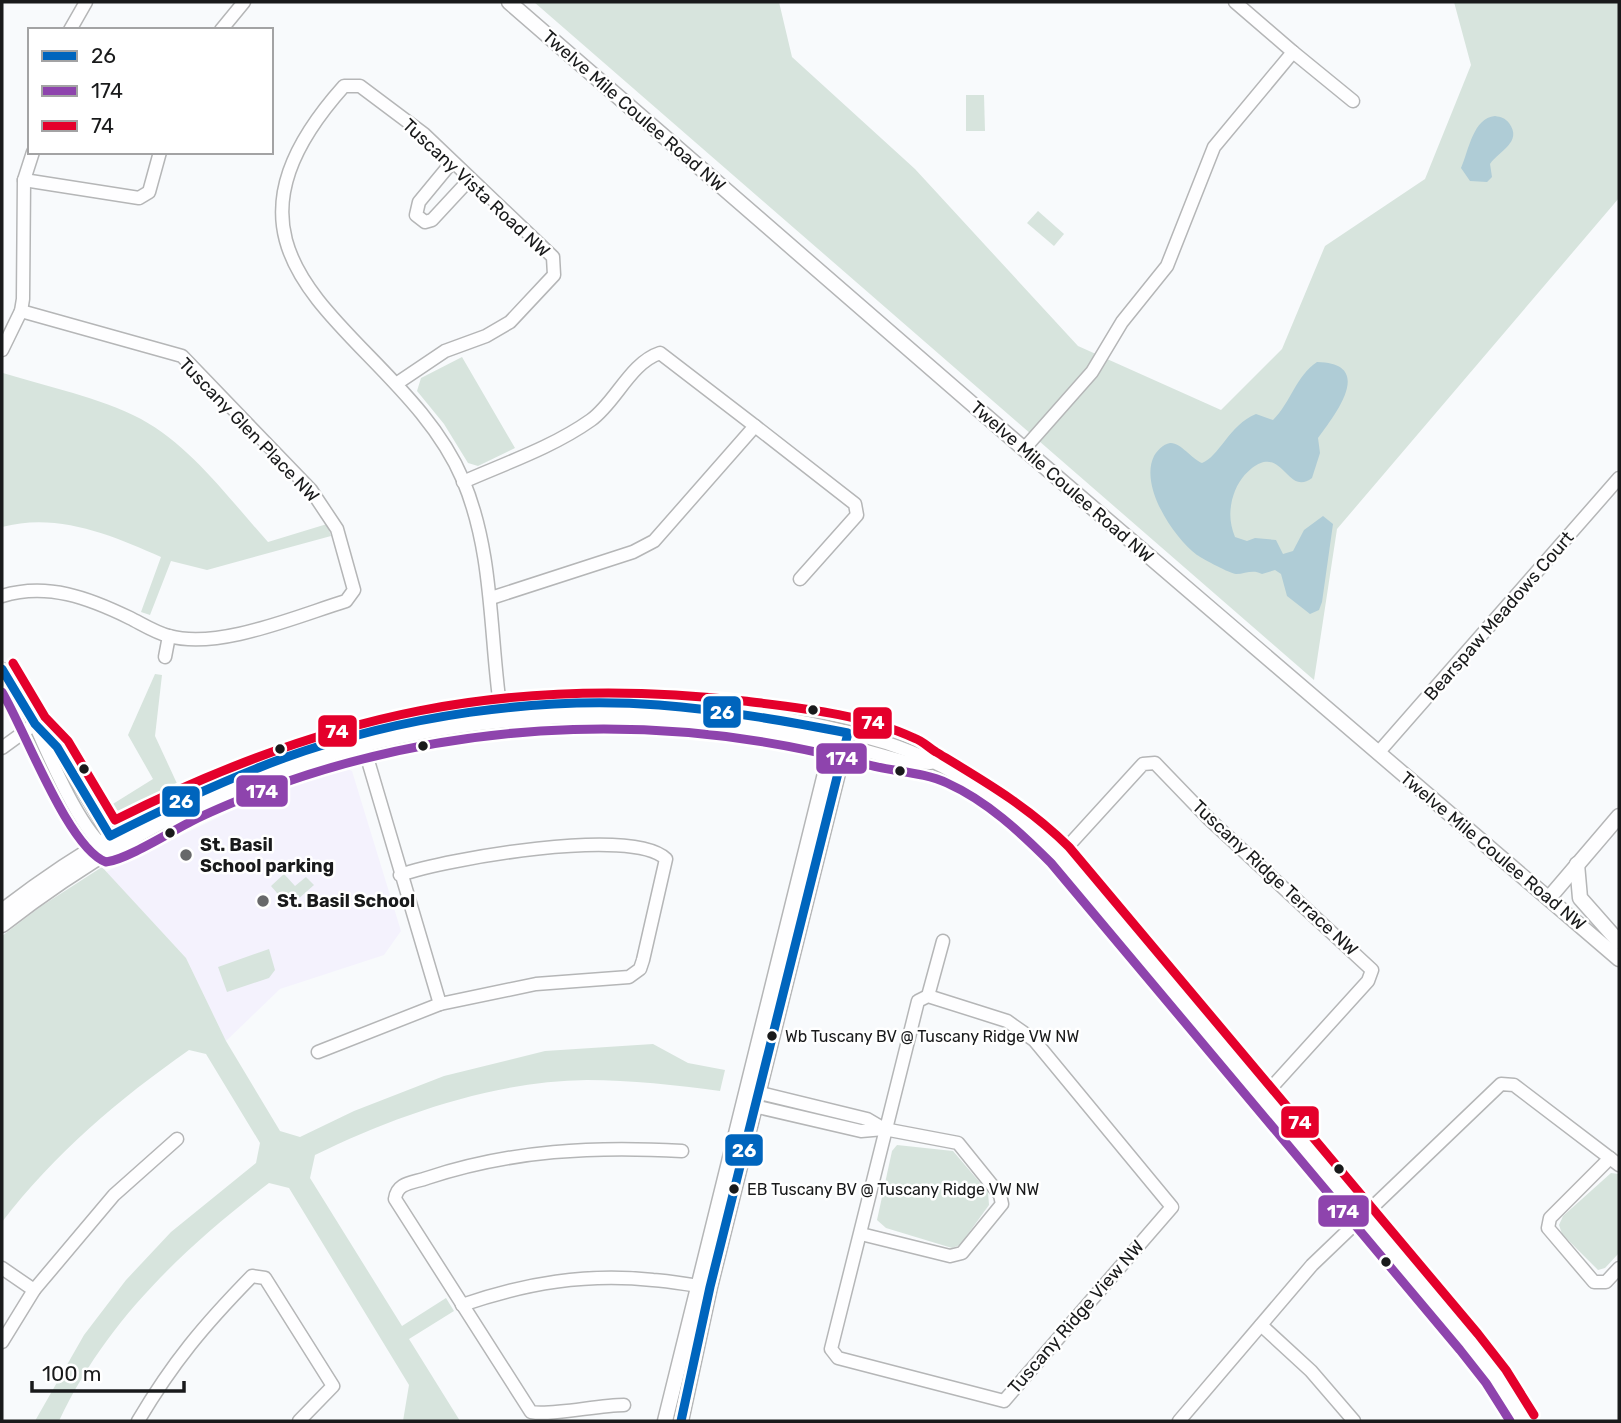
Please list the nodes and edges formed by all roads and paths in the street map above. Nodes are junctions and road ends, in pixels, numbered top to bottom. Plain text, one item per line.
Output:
1 (86, 2) edge
2 (244, 2) edge
3 (509, 2) edge
4 (1235, 2) edge
5 (71, 28) edge
6 (223, 28) edge
7 (1293, 52) junction
8 (1353, 102) dead end
9 (32, 154) edge
10 (159, 154) edge
11 (452, 162) junction
12 (470, 179) junction
13 (24, 180) junction
14 (21, 311) junction
15 (2, 350) edge
16 (396, 384) junction
17 (755, 426) junction
18 (1024, 449) junction
19 (1619, 478) edge
20 (463, 482) junction
21 (800, 579) dead end
22 (2, 596) edge
23 (491, 598) junction
24 (169, 636) junction
25 (164, 657) dead end
26 (2, 669) edge
27 (501, 713) junction
28 (35, 724) junction
29 (840, 737) junction
30 (362, 739) junction
31 (2, 748) edge
32 (1378, 753) junction
33 (1619, 816) edge
34 (105, 843) junction
35 (1060, 855) junction
36 (1577, 864) junction
37 (400, 875) junction
38 (1549, 898) junction
39 (2, 911) edge
40 (2, 925) edge
41 (943, 941) dead end
42 (1619, 942) edge
43 (1619, 958) edge
44 (928, 996) junction
45 (440, 1004) junction
46 (318, 1052) dead end
47 (745, 1097) junction
48 (1262, 1098) junction
49 (759, 1100) junction
50 (884, 1129) junction
51 (177, 1139) dead end
52 (682, 1151) dead end
53 (1614, 1161) edge
54 (1365, 1217) junction
55 (861, 1234) junction
56 (2, 1268) edge
57 (1619, 1268) edge
58 (704, 1287) junction
59 (34, 1290) junction
60 (463, 1305) junction
61 (1261, 1325) junction
62 (2, 1342) edge
63 (624, 1405) dead end
64 (138, 1421) edge
65 (299, 1421) edge
66 (665, 1421) edge
67 (681, 1421) edge
68 (1179, 1421) edge
69 (1354, 1421) edge
70 (1524, 1421) edge

1 - 5 street
2 - 6 street
3 - 18 street, Twelve Mile Coulee Road NW
4 - 7 street
7 - 8 street
7 - 18 street
9 - 13 street
10 - 13 street
11 - 12 street, Tuscany Vista Road NW
11 - 12 street
11 - 16 street, Tuscany Vista Road NW
12 - 16 street, Tuscany Vista Road NW
13 - 14 street
14 - 15 street
14 - 24 street, Tuscany Glen Place NW
16 - 20 street, Tuscany Vista Road NW
17 - 20 street
17 - 21 street
17 - 23 street
18 - 32 street, Twelve Mile Coulee Road NW
19 - 32 street, Bearspaw Meadows Court
20 - 23 street, Tuscany Vista Road NW
22 - 24 street, Tuscany Glen Place NW
23 - 27 street, Tuscany Vista Road NW
24 - 25 street
26 - 28 street
27 - 29 street
27 - 30 street
28 - 31 street
28 - 34 street
29 - 35 street
29 - 47 street
29 - 49 street
30 - 34 street
30 - 37 street
32 - 38 street, Twelve Mile Coulee Road NW
33 - 36 street
34 - 39 street
34 - 40 street
35 - 48 street
35 - 48 street, Tuscany Ridge Terrace NW
36 - 38 street
36 - 42 street
37 - 45 street
37 - 45 street
38 - 43 street, Twelve Mile Coulee Road NW
41 - 44 street, Tuscany Ridge View NW
44 - 50 street, Tuscany Ridge View NW
44 - 55 street, Tuscany Ridge View NW
45 - 46 street
47 - 49 street
47 - 58 street
48 - 54 street
49 - 50 street
49 - 58 street
50 - 55 street, Tuscany Ridge View NW
50 - 55 street
51 - 59 street
52 - 60 street
53 - 54 street
53 - 57 street
54 - 61 street
54 - 70 street
56 - 59 street
58 - 60 street
58 - 66 street
58 - 67 street
59 - 62 street
60 - 63 street
61 - 68 street
61 - 69 street
64 - 65 street

